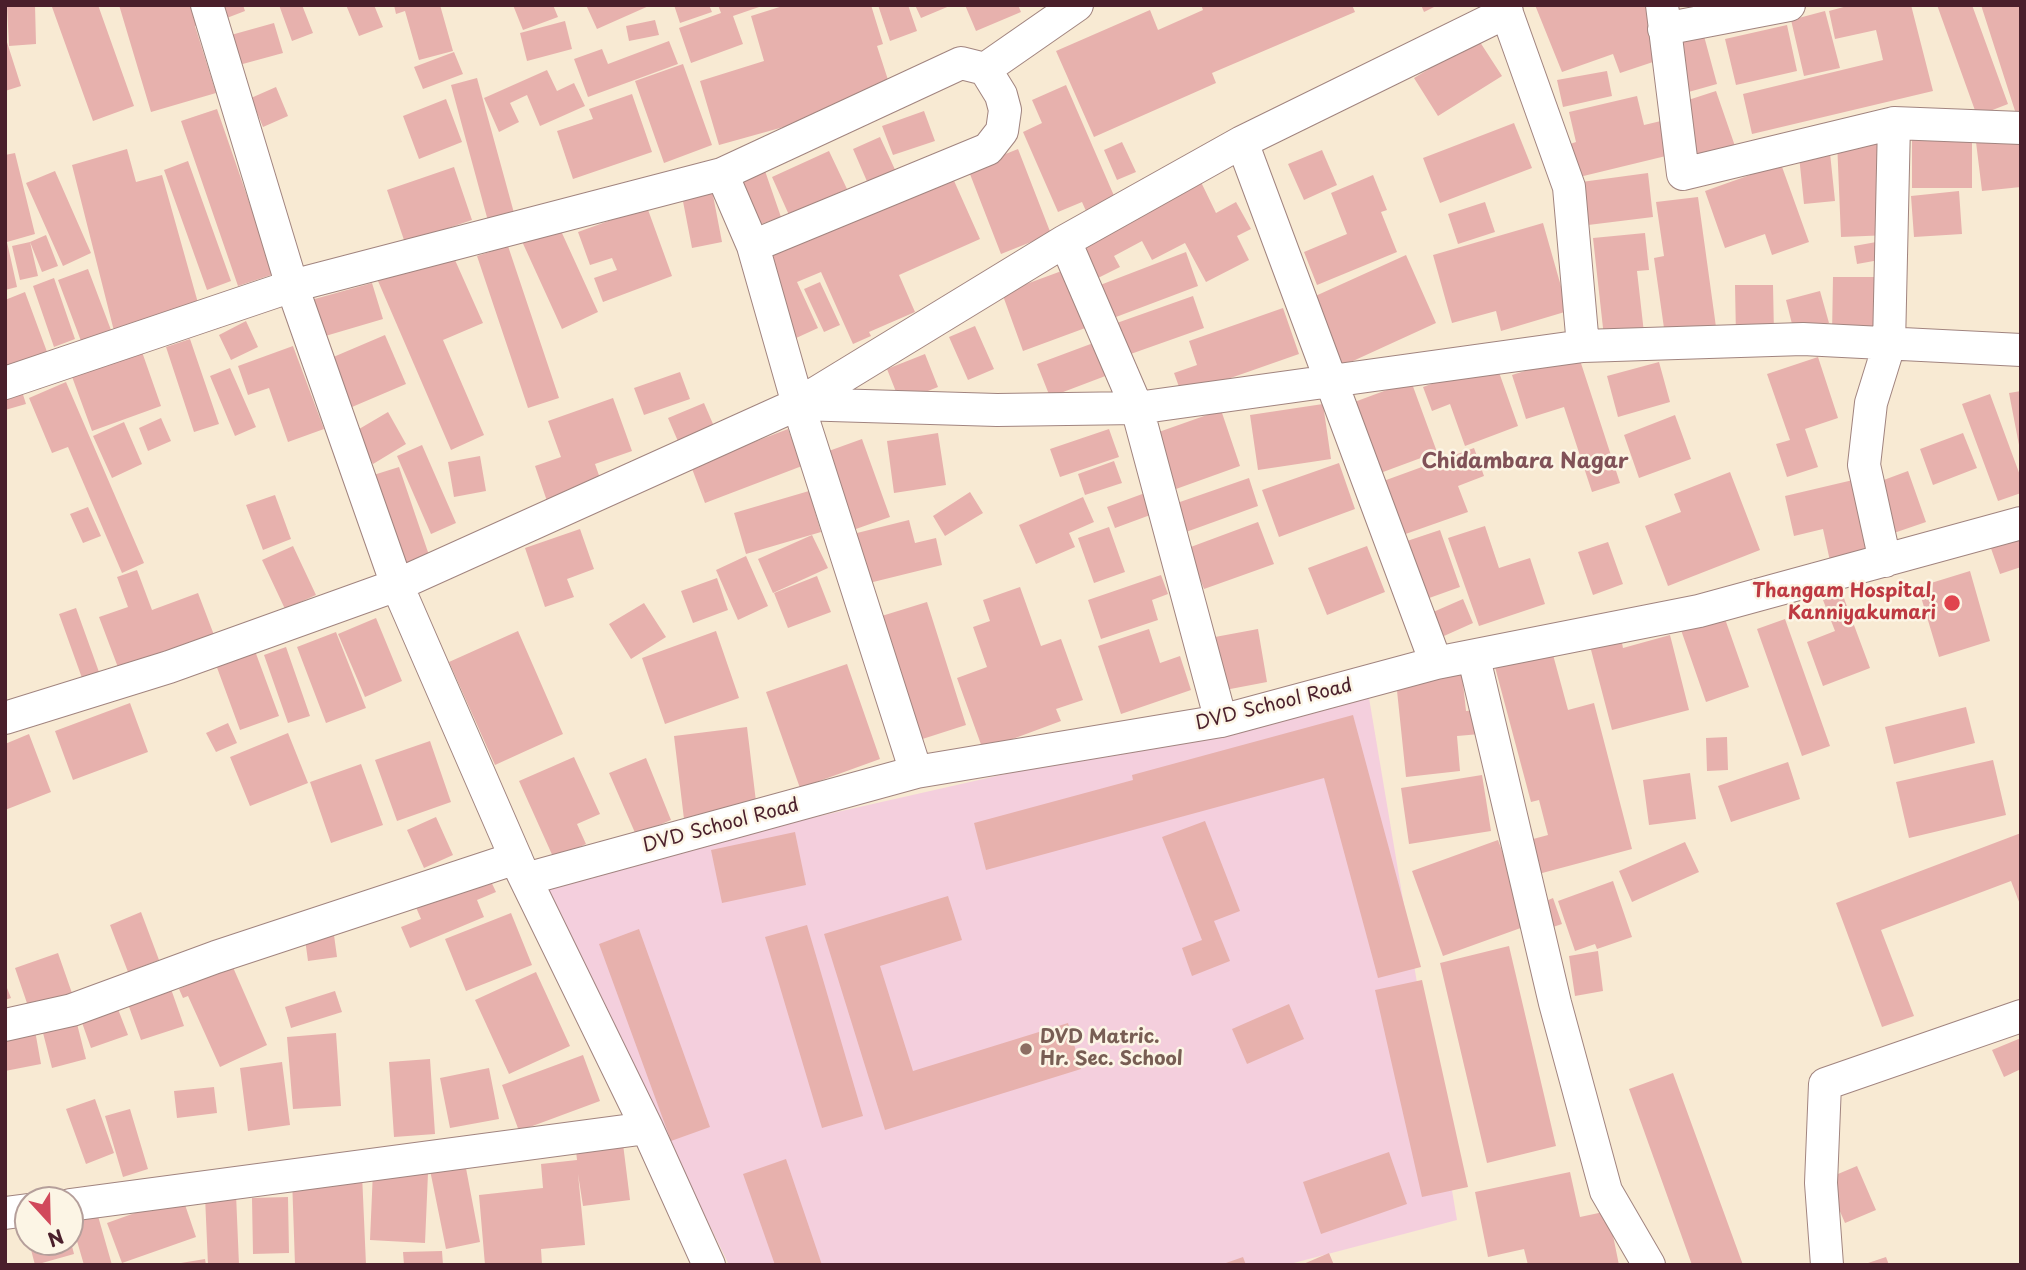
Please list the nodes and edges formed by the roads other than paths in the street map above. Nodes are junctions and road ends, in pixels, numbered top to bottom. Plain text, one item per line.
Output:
1 (207, 5) edge
2 (1077, 5) edge
3 (1789, 5) edge
4 (1506, 9) edge
5 (1663, 17) edge
6 (985, 69) junction
7 (1894, 123) junction
8 (2021, 128) edge
9 (1242, 142) junction
10 (722, 174) junction
11 (1065, 241) junction
12 (753, 246) junction
13 (292, 286) junction
14 (1889, 345) junction
15 (1583, 346) junction
16 (2021, 350) edge
17 (1331, 381) junction
18 (5, 383) edge
19 (798, 404) junction
20 (1138, 408) junction
21 (2021, 523) edge
22 (1885, 561) junction
23 (397, 585) junction
24 (1474, 657) junction
25 (1436, 663) junction
26 (5, 718) edge
27 (1221, 721) junction
28 (916, 772) junction
29 (521, 869) junction
30 (2021, 1016) edge
31 (5, 1025) edge
32 (647, 1128) junction
33 (84, 1203) edge
34 (709, 1265) edge
35 (1649, 1265) edge
36 (1827, 1265) edge

1 - 13 street
2 - 6 street
3 - 5 street
4 - 9 street
4 - 15 street
5 - 7 street
6 - 10 street
6 - 12 street
7 - 8 street
7 - 14 street
9 - 11 street
9 - 17 street
10 - 12 street
10 - 13 street
11 - 19 street
11 - 20 street
12 - 19 street
13 - 18 street
13 - 23 street
14 - 15 street
14 - 16 street
14 - 22 street
15 - 17 street
17 - 20 street
17 - 25 street
19 - 20 street
19 - 23 street
19 - 28 street
20 - 27 street
21 - 22 street, DVD School Road
22 - 24 street, DVD School Road
23 - 26 street
23 - 29 street
24 - 25 street, DVD School Road
24 - 35 street
25 - 27 street, DVD School Road
27 - 28 street, DVD School Road
28 - 29 street, DVD School Road
29 - 31 street, DVD School Road
29 - 32 street
30 - 36 street
32 - 33 street
32 - 34 street

